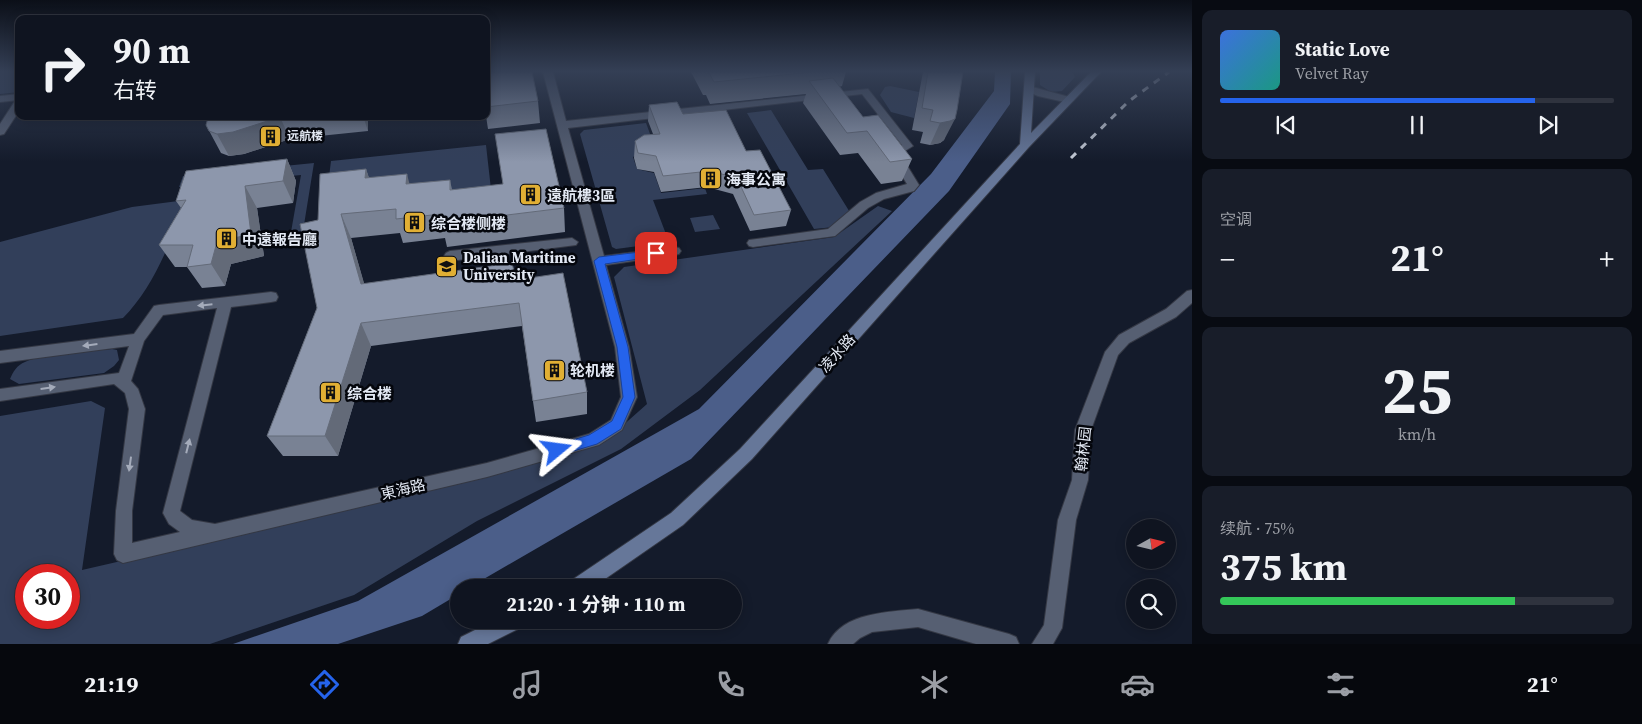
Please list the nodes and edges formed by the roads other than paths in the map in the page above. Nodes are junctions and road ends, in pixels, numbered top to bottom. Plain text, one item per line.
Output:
1 (557, 102) edge
2 (766, 102) edge
3 (873, 102) edge
4 (1028, 102) edge
5 (1067, 102) edge
6 (15, 109) edge
7 (563, 125) junction
8 (0, 132) edge
9 (1025, 146) junction
10 (572, 242) dead end
11 (753, 243) dead end
12 (675, 251) dead end
13 (450, 256) dead end
14 (599, 261) junction
15 (1192, 295) edge
16 (271, 297) dead end
17 (225, 303) junction
18 (138, 339) junction
19 (1, 359) edge
20 (123, 383) junction
21 (0, 394) edge
22 (231, 530) junction
23 (588, 579) edge
24 (497, 629) edge
25 (468, 644) edge
26 (838, 644) edge
27 (1009, 644) edge
28 (1042, 644) edge

1 - 7 street, 東海路
2 - 7 street
3 - 11 street
4 - 9 main road
5 - 9 main road
6 - 8 street
7 - 14 street, 東海路
9 - 23 main road, 凌水路
10 - 13 street
12 - 14 street
14 - 22 street, 東海路
15 - 28 street, 翰林园
16 - 17 street
17 -> 18 street
22 -> 17 street
18 -> 19 street
18 - 20 street
21 -> 20 street
20 -> 22 street, 東海路
24 - 25 main road
26 - 27 street

